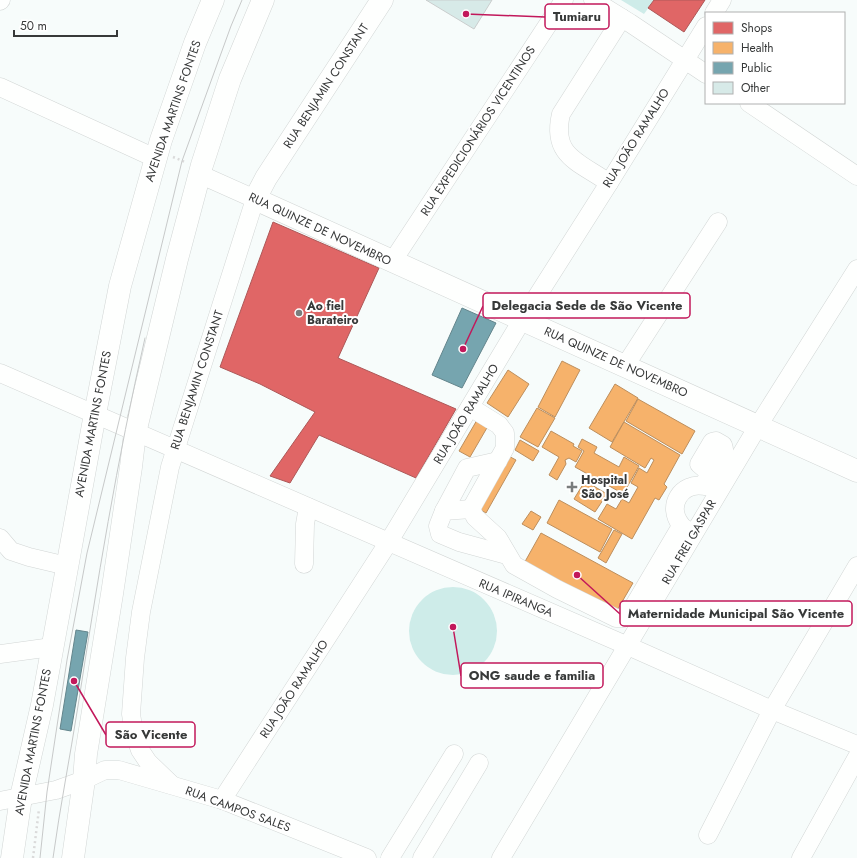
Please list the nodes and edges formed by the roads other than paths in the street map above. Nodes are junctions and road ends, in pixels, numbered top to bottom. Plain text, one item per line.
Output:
1 (213, 0) edge
2 (263, 0) edge
3 (382, 0) edge
4 (564, 0) edge
5 (593, 0) edge
6 (722, 0) edge
7 (715, 12) edge
8 (622, 18) junction
9 (705, 28) edge
10 (684, 60) junction
11 (705, 73) edge
12 (0, 86) edge
13 (750, 104) edge
14 (155, 158) junction
15 (199, 174) junction
16 (857, 176) edge
17 (609, 183) junction
18 (255, 199) junction
19 (718, 222) dead end
20 (392, 262) junction
21 (857, 269) edge
22 (522, 320) junction
23 (625, 366) junction
24 (0, 373) edge
25 (470, 407) junction
26 (95, 414) junction
27 (758, 426) junction
28 (135, 433) junction
29 (175, 450) junction
30 (498, 461) junction
31 (857, 471) edge
32 (711, 483) junction
33 (308, 507) junction
34 (471, 509) junction
35 (444, 511) junction
36 (687, 530) junction
37 (0, 538) edge
38 (388, 543) junction
39 (508, 555) junction
40 (304, 564) dead end
41 (67, 566) junction
42 (857, 566) edge
43 (628, 646) junction
44 (52, 647) junction
45 (0, 654) edge
46 (772, 710) junction
47 (857, 745) edge
48 (454, 754) dead end
49 (857, 757) edge
50 (479, 764) dead end
51 (84, 780) junction
52 (172, 786) junction
53 (21, 797) junction
54 (222, 800) junction
55 (0, 801) edge
56 (708, 835) dead end
57 (12, 858) edge
58 (73, 858) edge
59 (367, 858) edge
60 (390, 858) edge
61 (422, 858) edge
62 (501, 858) edge
63 (802, 858) edge

1 - 14 main road, AVENIDA MARTINS FONTES
2 - 15 main road
3 - 18 main road, RUA BENJAMIN CONSTANT
4 - 20 street, RUA EXPEDICIONÁRIOS VICENTINOS
5 - 8 street
6 - 7 street
8 - 10 street
8 - 17 street
9 - 10 street, RUA JOÃO RAMALHO
10 - 11 street
10 - 17 street, RUA JOÃO RAMALHO
12 - 14 street
13 - 16 street
14 - 26 main road, AVENIDA MARTINS FONTES
15 - 18 street, RUA QUINZE DE NOVEMBRO
15 - 28 main road
17 - 22 street, RUA JOÃO RAMALHO
18 - 20 main road, RUA QUINZE DE NOVEMBRO
18 - 29 street, RUA BENJAMIN CONSTANT
19 - 23 street
20 - 22 main road, RUA QUINZE DE NOVEMBRO
21 - 27 street, RUA FREI GASPAR
22 - 23 main road, RUA QUINZE DE NOVEMBRO
22 - 25 street, RUA JOÃO RAMALHO
23 - 27 main road, RUA QUINZE DE NOVEMBRO
24 - 26 street, RUA IPIRANGA
25 - 30 street
25 - 38 street, RUA JOÃO RAMALHO
26 - 28 street, RUA IPIRANGA
26 - 41 main road, AVENIDA MARTINS FONTES
27 - 31 main road, RUA QUINZE DE NOVEMBRO
27 - 32 street, RUA FREI GASPAR
28 - 29 street, RUA IPIRANGA
28 - 51 main road
29 - 33 street, RUA IPIRANGA
29 - 52 street, RUA BENJAMIN CONSTANT
30 - 34 street
30 - 35 street
32 - 36 street, RUA FREI GASPAR
32 - 36 street
33 - 38 street, RUA IPIRANGA
33 - 40 street
34 - 35 street
34 - 39 street
35 - 39 street
36 - 39 street
36 - 43 street, RUA FREI GASPAR
37 - 41 street
38 - 43 street, RUA IPIRANGA
38 - 54 street, RUA JOÃO RAMALHO
41 - 44 main road, AVENIDA MARTINS FONTES
42 - 46 street
43 - 46 street, RUA IPIRANGA
43 - 62 street, RUA FREI GASPAR
44 - 45 street
44 - 53 main road, AVENIDA MARTINS FONTES
46 - 47 street, RUA IPIRANGA
46 - 56 street
48 - 60 street
49 - 63 street
50 - 61 street
51 - 52 street, RUA CAMPOS SALES
51 - 53 street, RUA CAMPOS SALES
51 - 58 main road
52 - 54 street, RUA CAMPOS SALES
53 - 55 street, RUA CAMPOS SALES
53 - 57 main road, AVENIDA MARTINS FONTES
54 - 59 street, RUA CAMPOS SALES

